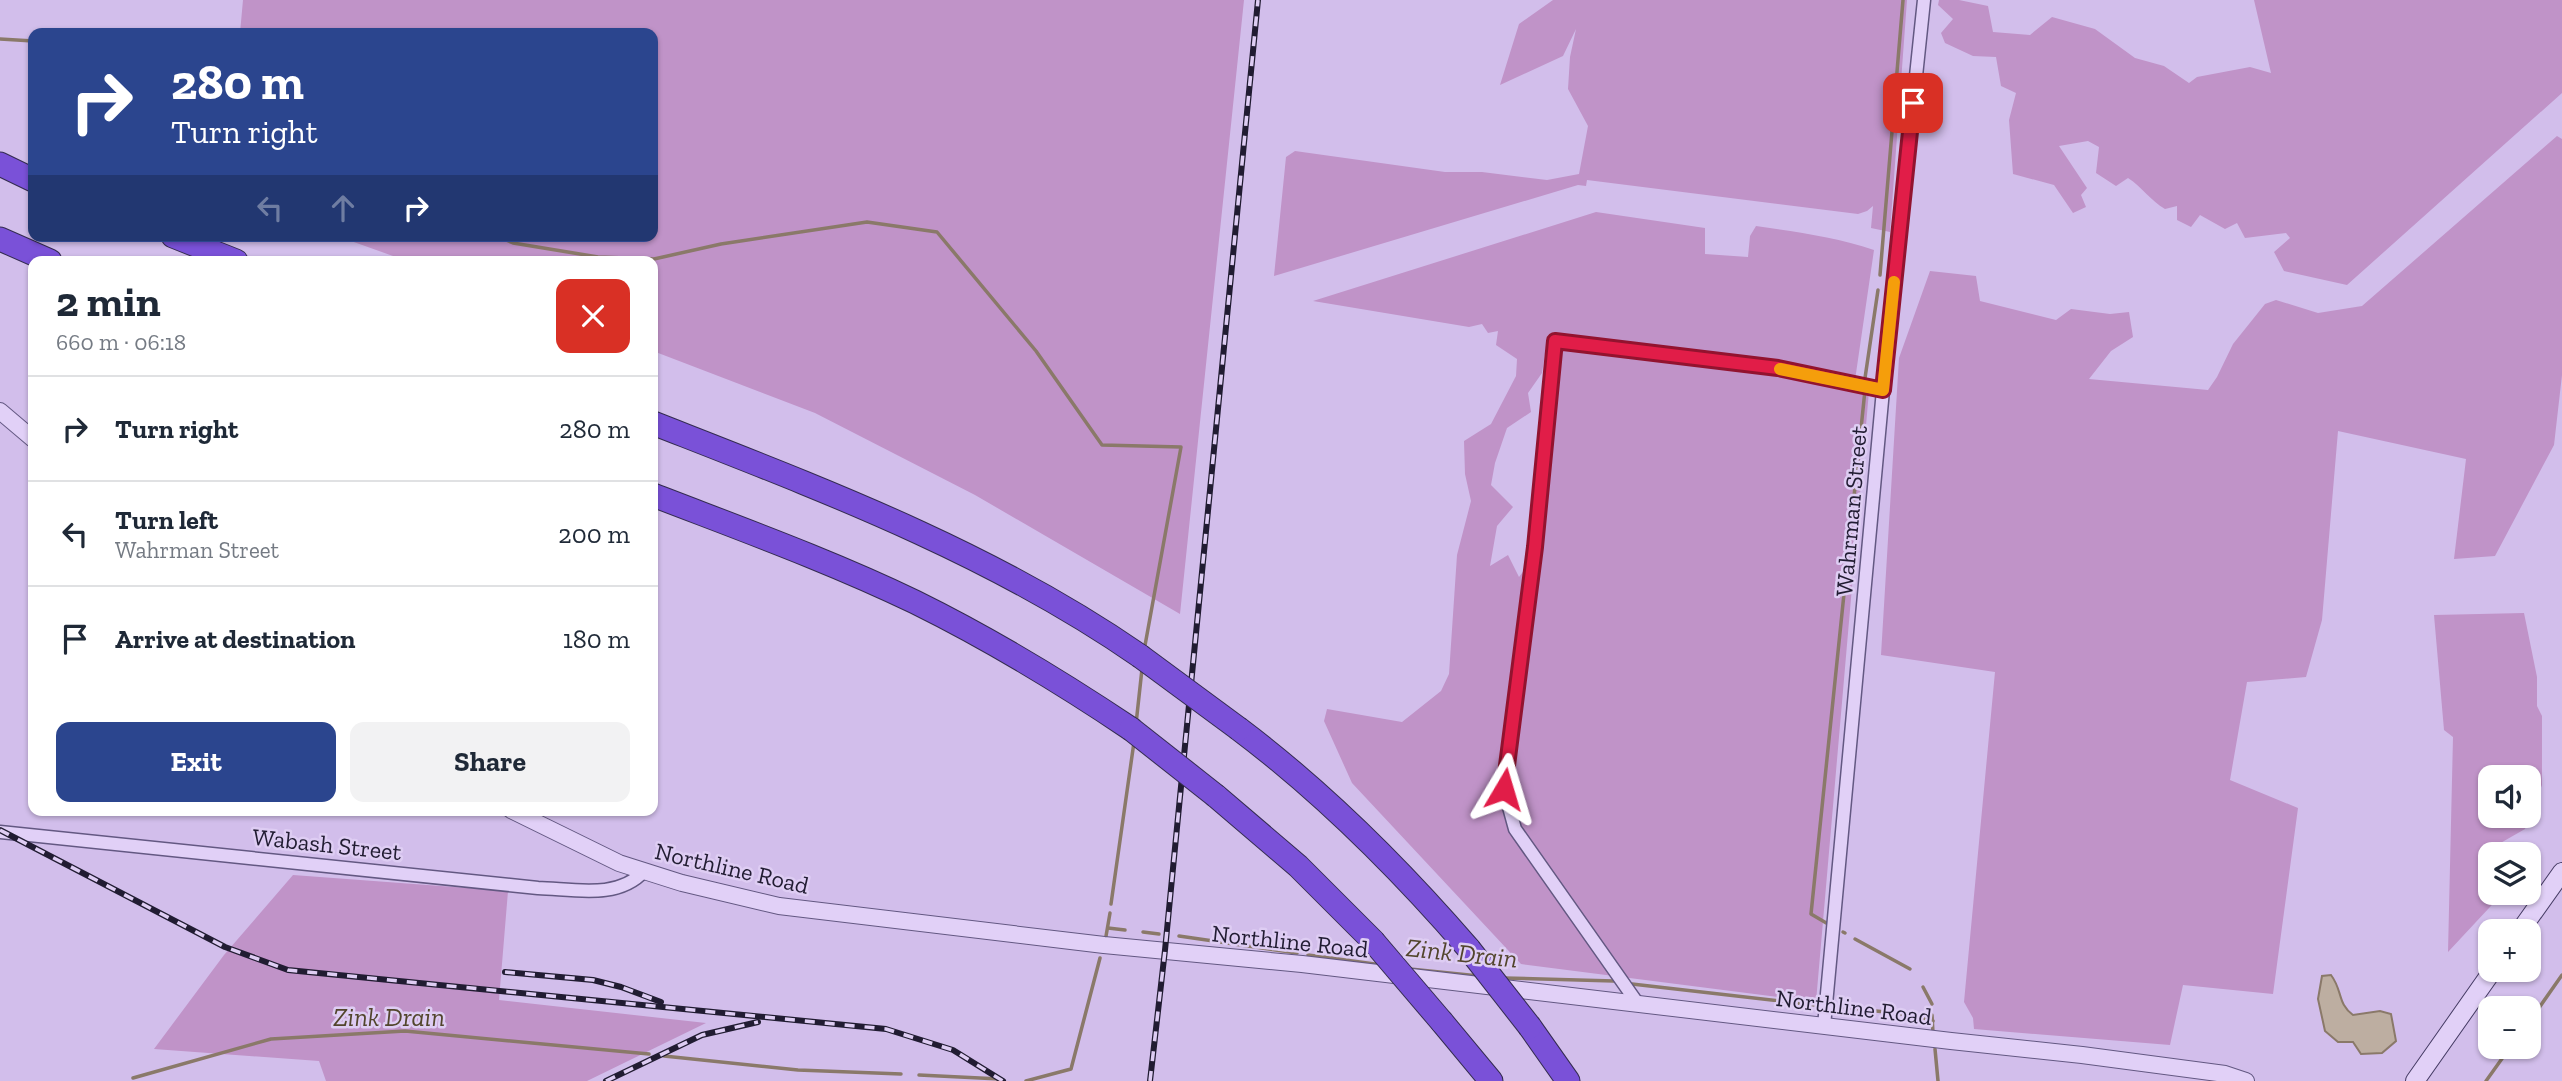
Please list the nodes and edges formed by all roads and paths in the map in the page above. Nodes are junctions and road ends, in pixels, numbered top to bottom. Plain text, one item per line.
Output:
1 (1924, 0) edge
2 (0, 164) edge
3 (28, 178) edge
4 (0, 239) edge
5 (188, 242) edge
6 (39, 256) edge
7 (223, 256) edge
8 (1883, 390) junction
9 (0, 411) edge
10 (658, 425) edge
11 (28, 435) edge
12 (658, 497) edge
13 (523, 816) edge
14 (0, 832) edge
15 (644, 871) junction
16 (2562, 872) edge
17 (2529, 919) edge
18 (2485, 982) edge
19 (1638, 1004) junction
20 (1824, 1026) junction
21 (1490, 1081) edge
22 (1568, 1081) edge
23 (2246, 1081) edge
24 (2416, 1081) edge

1 - 8 street, Wahrman Street
2 - 3 highway
4 - 6 highway
5 - 7 highway
8 - 19 street
8 - 20 street, Wahrman Street
9 - 11 street
10 - 22 highway, bridge
12 - 21 highway, bridge
13 - 15 street, Northline Road
14 - 15 street, Wabash Street
15 - 19 street, Northline Road
16 - 17 main road
18 - 24 main road
19 - 20 street, Northline Road
20 - 23 street, Northline Road

